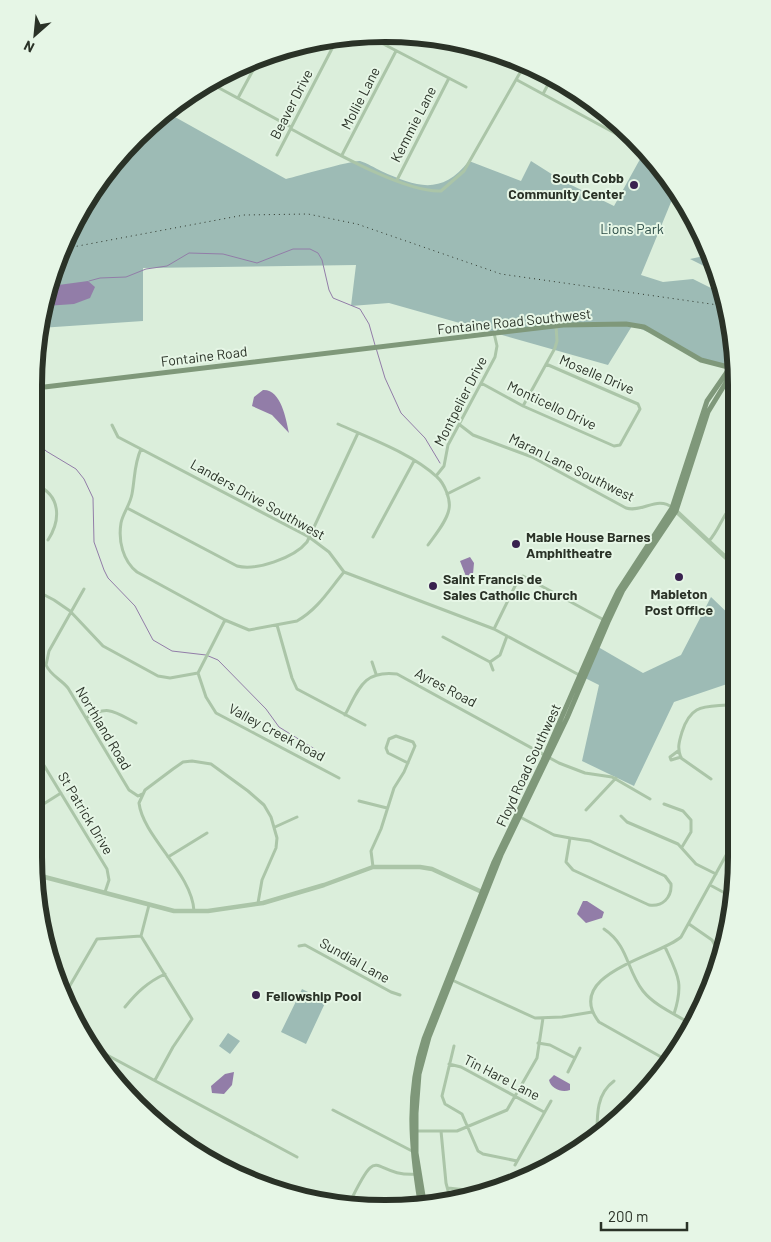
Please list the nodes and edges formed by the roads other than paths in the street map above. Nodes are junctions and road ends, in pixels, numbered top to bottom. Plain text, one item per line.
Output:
1 (380, 42) edge
2 (333, 46) edge
3 (396, 51) junction
4 (253, 69) edge
5 (521, 71) edge
6 (449, 78) junction
7 (517, 80) junction
8 (548, 84) edge
9 (217, 87) edge
10 (466, 88) dead end
11 (543, 94) junction
12 (238, 98) junction
13 (291, 128) junction
14 (621, 136) edge
15 (278, 155) dead end
16 (342, 155) junction
17 (397, 180) junction
18 (556, 326) junction
19 (494, 334) junction
20 (375, 348) joint
21 (546, 364) junction
22 (728, 367) edge
23 (728, 374) edge
24 (481, 383) junction
25 (42, 387) edge
26 (523, 406) junction
27 (338, 424) dead end
28 (112, 425) dead end
29 (460, 425) junction
30 (358, 433) junction
31 (614, 446) joint
32 (141, 449) junction
33 (414, 461) junction
34 (436, 476) junction
35 (479, 478) dead end
36 (42, 489) edge
37 (447, 494) junction
38 (127, 508) junction
39 (674, 509) junction
40 (728, 509) edge
41 (309, 537) junction
42 (373, 537) dead end
43 (48, 540) dead end
44 (708, 542) junction
45 (428, 545) dead end
46 (728, 560) edge
47 (344, 572) junction
48 (84, 589) dead end
49 (42, 594) edge
50 (70, 611) junction
51 (225, 620) junction
52 (604, 620) junction
53 (277, 625) junction
54 (494, 630) junction
55 (507, 636) junction
56 (443, 637) dead end
57 (372, 662) dead end
58 (490, 662) junction
59 (493, 670) dead end
60 (198, 673) junction
61 (376, 674) junction
62 (582, 677) junction
63 (728, 705) edge
64 (345, 715) junction
65 (86, 718) junction
66 (136, 724) dead end
67 (365, 725) dead end
68 (678, 751) junction
69 (547, 756) junction
70 (681, 758) junction
71 (42, 762) edge
72 (408, 763) junction
73 (339, 778) dead end
74 (616, 778) junction
75 (711, 779) dead end
76 (61, 793) junction
77 (142, 793) junction
78 (650, 799) dead end
79 (359, 801) dead end
80 (664, 804) dead end
81 (42, 805) edge
82 (387, 808) junction
83 (586, 810) dead end
84 (621, 816) dead end
85 (297, 817) dead end
86 (520, 817) junction
87 (274, 826) junction
88 (207, 833) dead end
89 (570, 838) junction
90 (682, 847) junction
91 (728, 854) edge
92 (168, 857) junction
93 (373, 867) junction
94 (716, 874) junction
95 (43, 877) edge
96 (710, 885) junction
97 (105, 892) junction
98 (483, 893) junction
99 (727, 894) edge
100 (258, 904) junction
101 (149, 905) junction
102 (194, 911) junction
103 (689, 924) junction
104 (604, 929) dead end
105 (141, 936) junction
106 (299, 946) dead end
107 (665, 947) junction
108 (716, 947) edge
109 (629, 962) junction
110 (165, 974) junction
111 (449, 978) junction
112 (69, 987) edge
113 (400, 995) dead end
114 (125, 1007) dead end
115 (592, 1012) junction
116 (674, 1014) junction
117 (543, 1018) junction
118 (686, 1021) edge
119 (538, 1043) junction
120 (454, 1046) dead end
121 (580, 1048) dead end
122 (105, 1054) edge
123 (575, 1058) junction
124 (663, 1058) edge
125 (449, 1064) junction
126 (568, 1072) dead end
127 (156, 1080) junction
128 (614, 1081) dead end
129 (516, 1096) junction
130 (551, 1101) dead end
131 (333, 1110) dead end
132 (544, 1112) junction
133 (598, 1126) edge
134 (468, 1128) junction
135 (416, 1131) junction
136 (441, 1132) junction
137 (412, 1151) junction
138 (298, 1157) dead end
139 (517, 1161) junction
140 (515, 1165) dead end
141 (417, 1175) junction
142 (448, 1188) junction
143 (465, 1190) edge
144 (449, 1194) edge
145 (352, 1198) edge
146 (420, 1198) edge
147 (420, 1198) edge

1 - 3 street
2 - 13 street, Beaver Drive
3 - 6 street
3 - 16 street, Mollie Lane
4 - 12 street
5 - 7 street
6 - 10 street
6 - 17 street, Kemmie Lane
7 - 11 street
7 - 17 street
8 - 11 street
9 - 12 street
11 - 14 street
12 - 13 street
13 - 15 street, Beaver Drive
13 - 16 street
16 - 17 street
18 - 19 main road, Fontaine Road Southwest
18 - 21 street
18 - 22 main road, Fontaine Road Southwest
19 - 20 main road, Fontaine Road Southwest
19 - 24 street, Montpelier Drive
20 - 25 main road, Fontaine Road
21 - 26 street
21 - 31 street, Moselle Drive
23 - 39 main road, Floyd Road Southwest
24 - 26 street, Monticello Drive
24 - 29 street, Montpelier Drive
26 - 31 street, Monticello Drive
27 - 30 street
28 - 32 street, Landers Drive Southwest
29 - 34 street, Montpelier Drive
29 - 39 street, Maran Lane Southwest
30 - 33 street
30 - 41 street
32 - 38 street
32 - 41 street, Landers Drive Southwest
33 - 34 street
33 - 42 street
34 - 37 street
35 - 37 street
36 - 43 street
37 - 45 street
38 - 41 street
38 - 51 street
39 - 44 street
39 - 52 main road, Floyd Road Southwest
39 - 62 main road, Floyd Road Southwest
40 - 44 street
41 - 47 street, Landers Drive Southwest
44 - 46 street
47 - 53 street
47 - 54 street
48 - 50 street, Northland Road
49 - 50 street
50 - 60 street
50 - 65 street, Northland Road
51 - 53 street
51 - 60 street
52 - 54 street
52 - 62 main road, Floyd Road Southwest
53 - 64 street
54 - 55 street
55 - 58 street
55 - 62 street
56 - 58 street
57 - 61 street
58 - 59 street
60 - 73 street, Valley Creek Road
61 - 64 street
61 - 69 street, Ayres Road
62 - 69 main road, Floyd Road Southwest
63 - 68 street
64 - 67 street
65 - 66 street
65 - 77 street, Northland Road
68 - 70 street
68 - 70 street
69 - 74 street, Ayres Road
69 - 86 main road, Floyd Road Southwest
69 - 98 main road, Floyd Road Southwest
70 - 75 street
71 - 76 street, St Patrick Drive
72 - 72 street
72 - 82 street
74 - 78 street
74 - 83 street
76 - 81 street
76 - 97 street, St Patrick Drive
77 - 87 street
77 - 92 street
79 - 82 street
80 - 90 street
82 - 93 street
84 - 90 street
85 - 87 street
86 - 89 street
86 - 98 main road, Floyd Road Southwest
87 - 100 street
88 - 92 street
89 - 89 street
90 - 94 street
91 - 94 street
92 - 102 street
93 - 98 street
93 - 100 street
94 - 96 street
95 - 97 street
96 - 99 street
96 - 103 street
97 - 101 street
98 - 111 main road, Floyd Road Southwest
100 - 102 street
101 - 102 street
101 - 105 street
103 - 107 street
103 - 108 street
104 - 109 street
105 - 110 street
105 - 112 street
106 - 113 street, Sundial Lane
107 - 109 street
107 - 116 street
109 - 115 street
109 - 116 street
110 - 114 street
110 - 127 street
111 - 117 street
111 - 135 main road, Floyd Road Southwest
111 - 137 main road, Floyd Road Southwest
115 - 117 street
115 - 124 street
116 - 118 street
117 - 119 street
119 - 123 street
119 - 129 street
120 - 125 street
121 - 123 street
122 - 127 street
123 - 126 street
125 - 129 street, Tin Hare Lane
125 - 134 street
127 - 138 street
128 - 133 street
129 - 132 street, Tin Hare Lane
129 - 134 street
130 - 132 street
131 - 137 street
132 - 139 street
134 - 136 street
134 - 139 street
135 - 136 street
135 - 141 main road, Floyd Road Southwest
136 - 142 street
137 - 141 main road, Floyd Road Southwest
139 - 140 street
141 - 145 street
141 - 146 main road, Floyd Road Southwest
141 - 147 main road, Floyd Road Southwest
142 - 143 street
142 - 144 street

